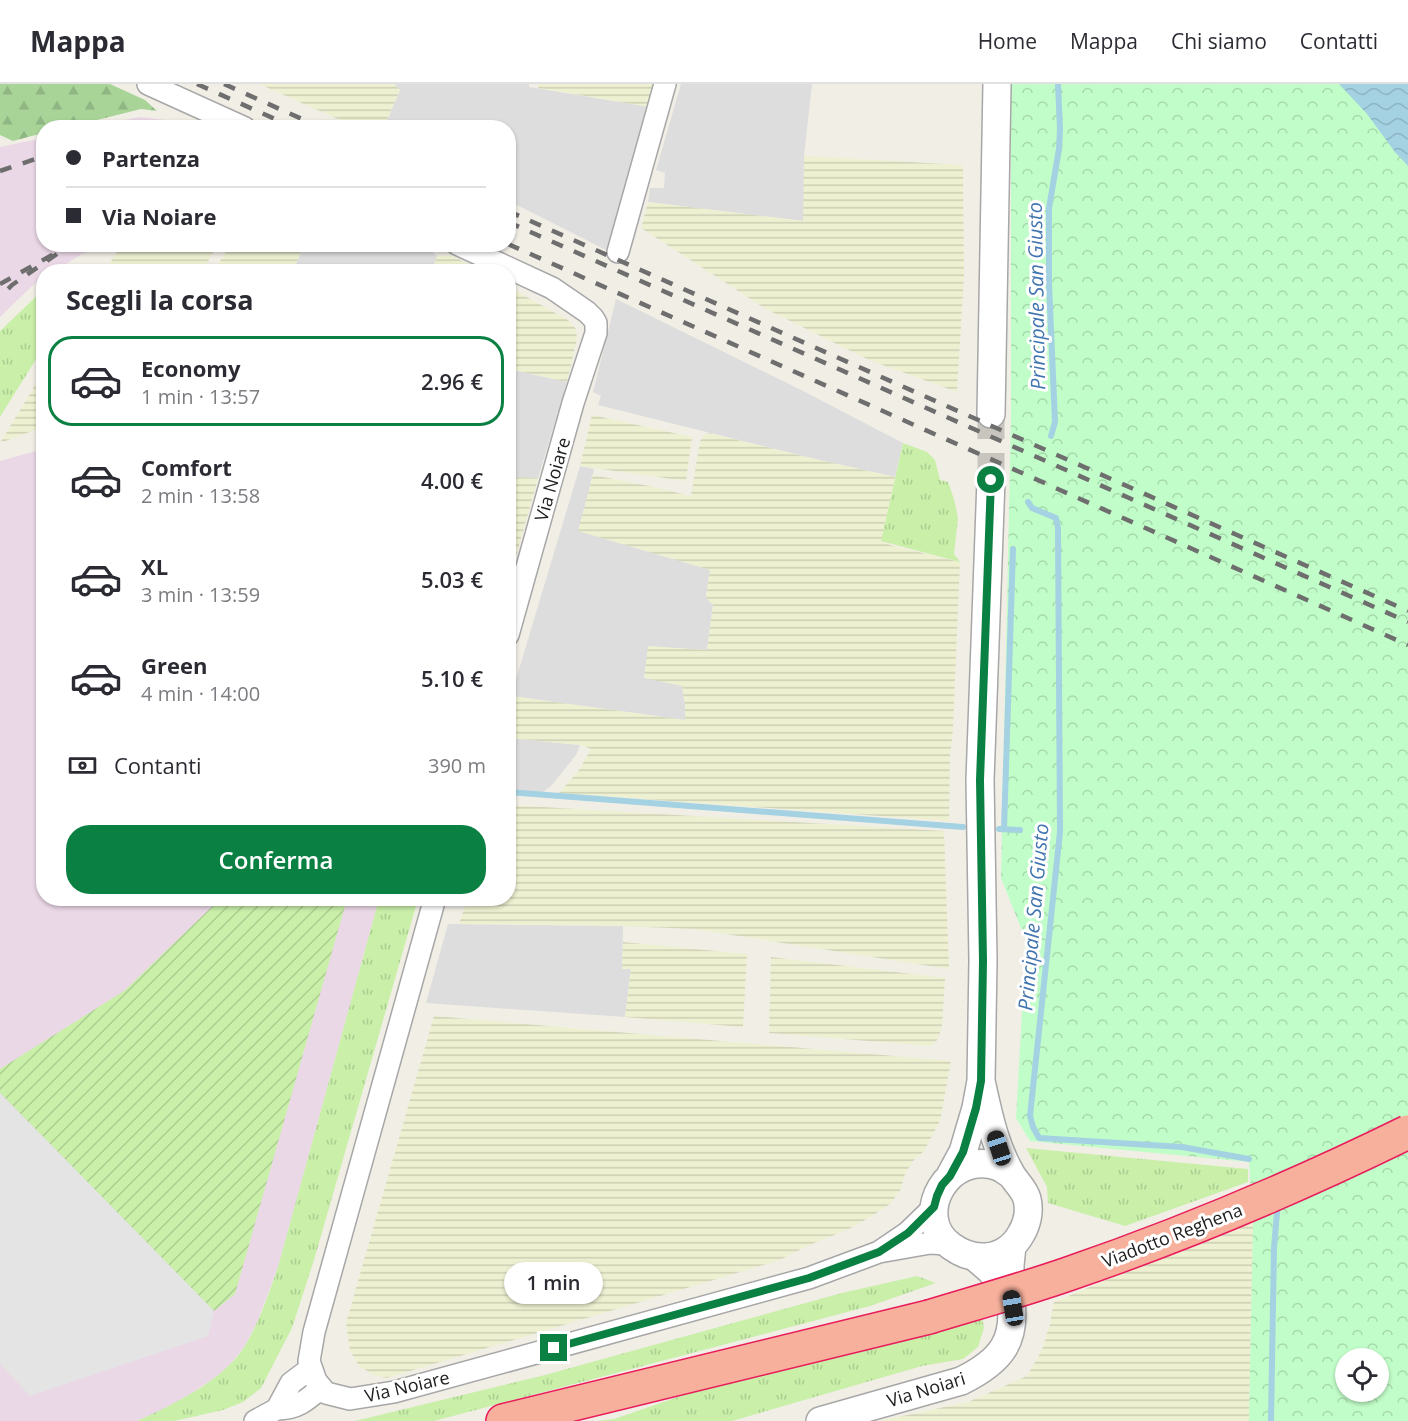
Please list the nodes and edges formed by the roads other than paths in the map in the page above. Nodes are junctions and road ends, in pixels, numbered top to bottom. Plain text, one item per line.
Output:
1 (148, 84) edge
2 (665, 84) edge
3 (997, 84) edge
4 (227, 120) edge
5 (474, 252) edge
6 (618, 252) dead end
7 (500, 264) edge
8 (516, 271) edge
9 (991, 414) tunnel mouth
10 (991, 480) tunnel mouth
11 (516, 606) edge
12 (433, 906) edge
13 (981, 1081) junction
14 (1408, 1132) edge
15 (1010, 1174) junction
16 (950, 1176) junction
17 (934, 1207) junction
18 (947, 1244) junction
19 (1012, 1246) junction
20 (879, 1252) junction
21 (976, 1258) junction
22 (1010, 1294) junction
23 (311, 1368) junction
24 (321, 1388) junction
25 (277, 1409) junction
26 (255, 1421) edge
27 (503, 1421) edge
28 (820, 1421) edge

1 - 4 street
2 - 6 street
3 - 9 street
5 - 7 street, Via Noiare
8 - 11 street, Via Noiare
10 - 13 street
12 - 23 street
13 - 15 street
13 - 16 street
14 - 27 highway, Viadotto Reghena, bridge
15 - 16 street
15 - 19 street
16 - 17 street
17 - 18 street
17 - 20 street, Via Noiare
18 - 20 street, Via Noiare
18 - 21 street
19 - 21 street
19 - 22 street, Via Noiari
20 - 24 street, Via Noiare
21 - 22 street
22 - 28 street, Via Noiari
23 - 24 street
23 - 25 street
24 - 25 street
25 - 26 street

